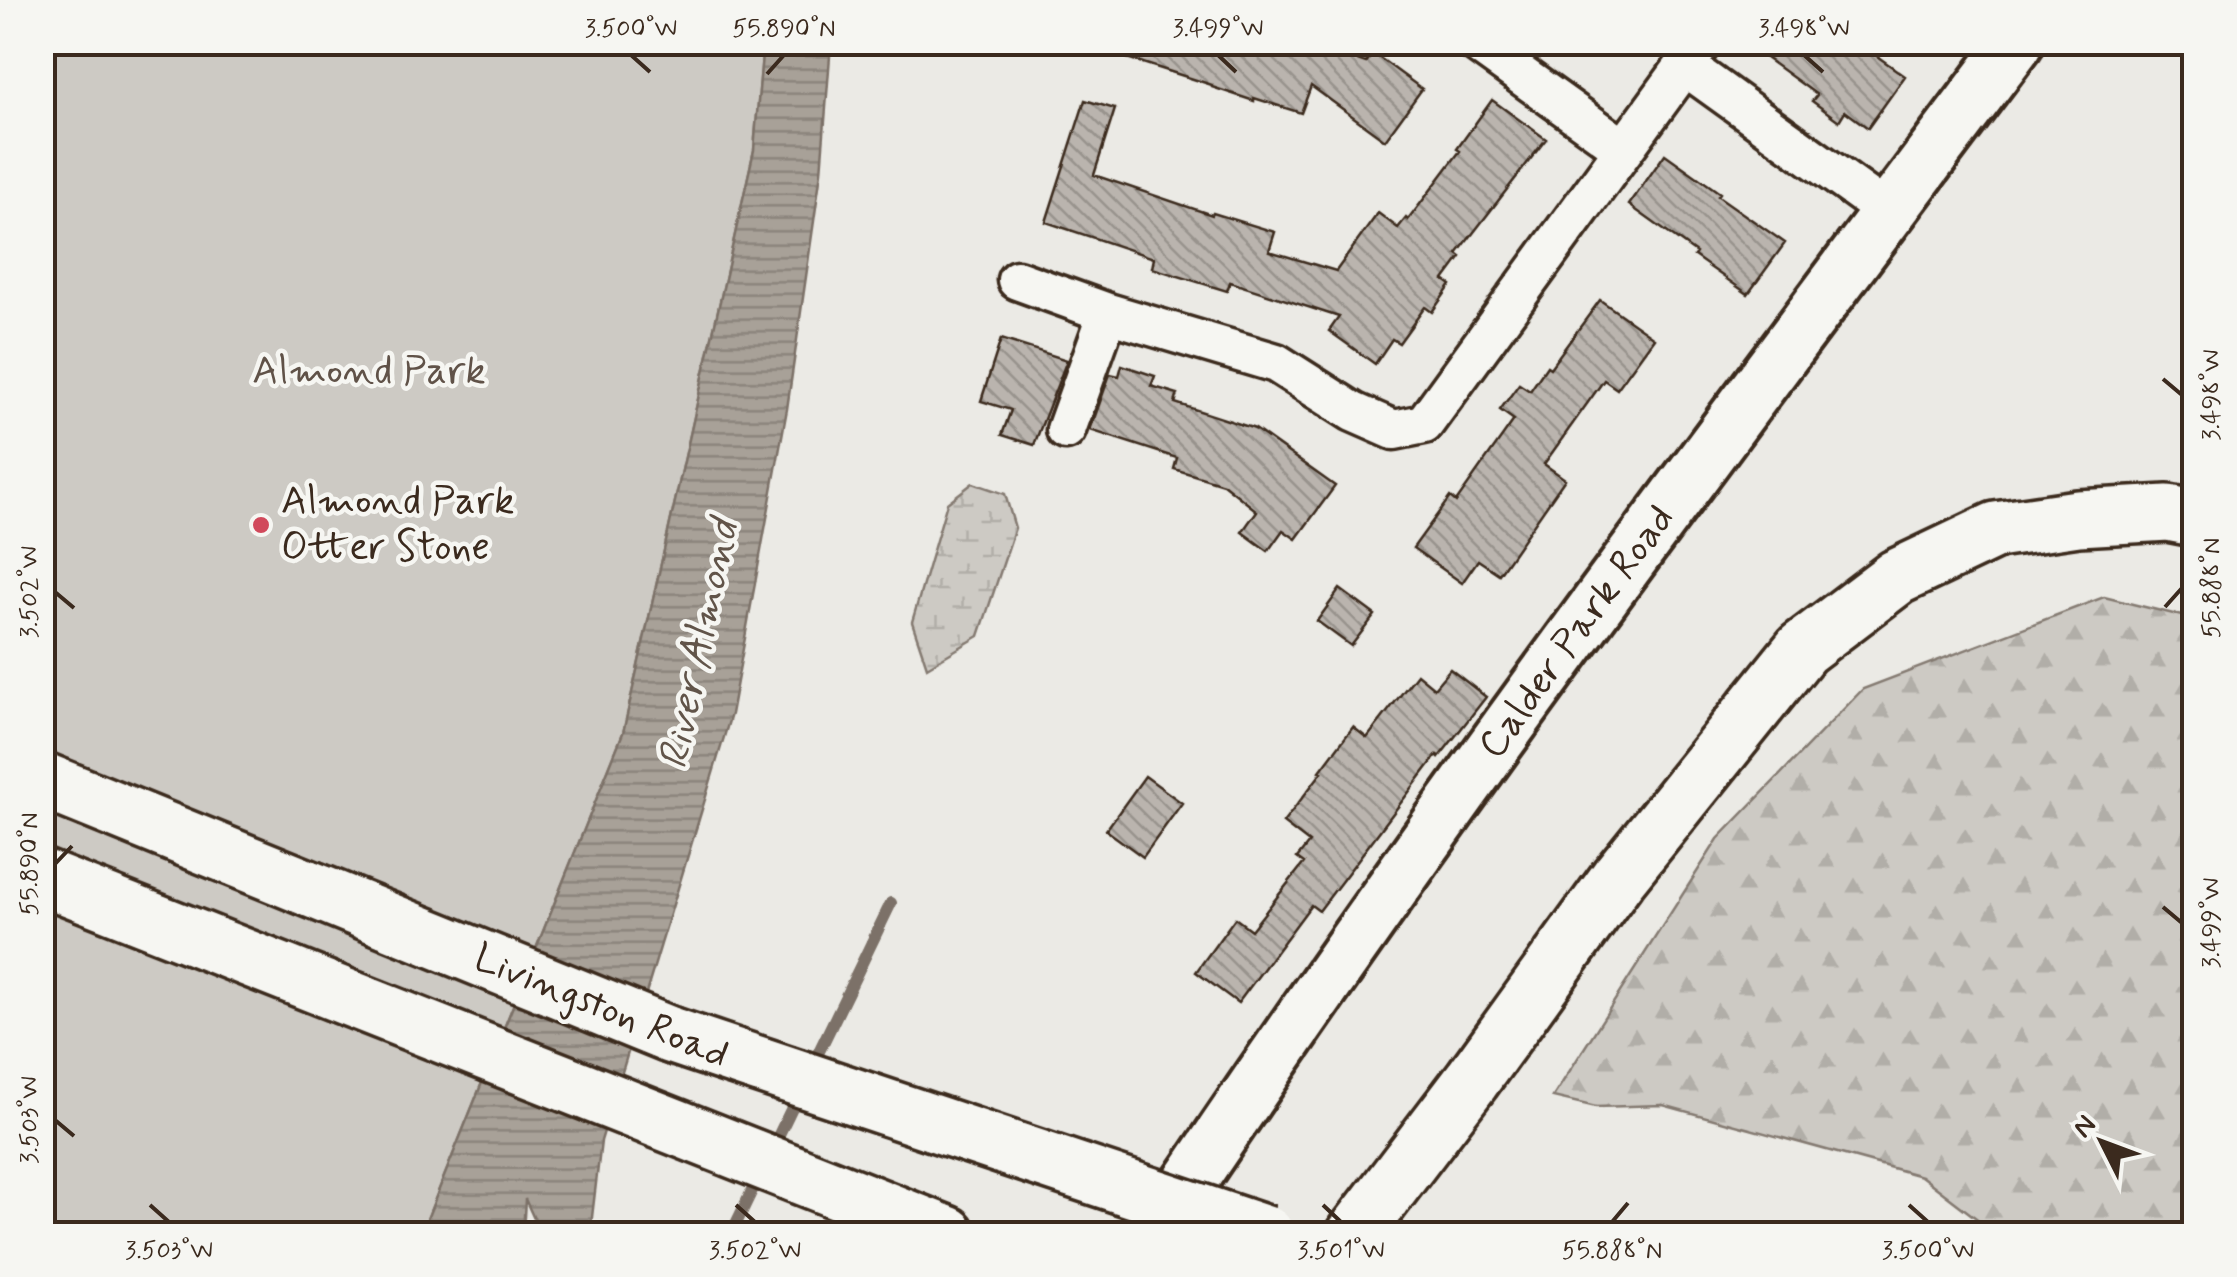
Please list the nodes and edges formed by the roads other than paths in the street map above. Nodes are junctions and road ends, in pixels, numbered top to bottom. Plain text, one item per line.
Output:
1 (1475, 42) edge
2 (2017, 42) edge
3 (1693, 54) edge
4 (1624, 149) junction
5 (1889, 213) junction
6 (1017, 280) dead end
7 (1108, 313) junction
8 (1066, 430) dead end
9 (2194, 518) edge
10 (42, 780) edge
11 (42, 877) edge
12 (670, 1035) junction
13 (947, 1234) edge
14 (1157, 1234) edge
15 (1266, 1234) edge
16 (1355, 1234) edge

1 - 4 street
2 - 5 main road, Calder Park Road
3 - 4 street
3 - 5 street
4 - 7 street
5 - 14 main road, Calder Park Road
6 - 7 street
7 - 8 street
9 - 16 main road
10 - 12 main road, Livingston Road
11 - 13 main road, Livingston Road
12 - 14 main road, Livingston Road, bridge
12 - 15 main road, bridge

